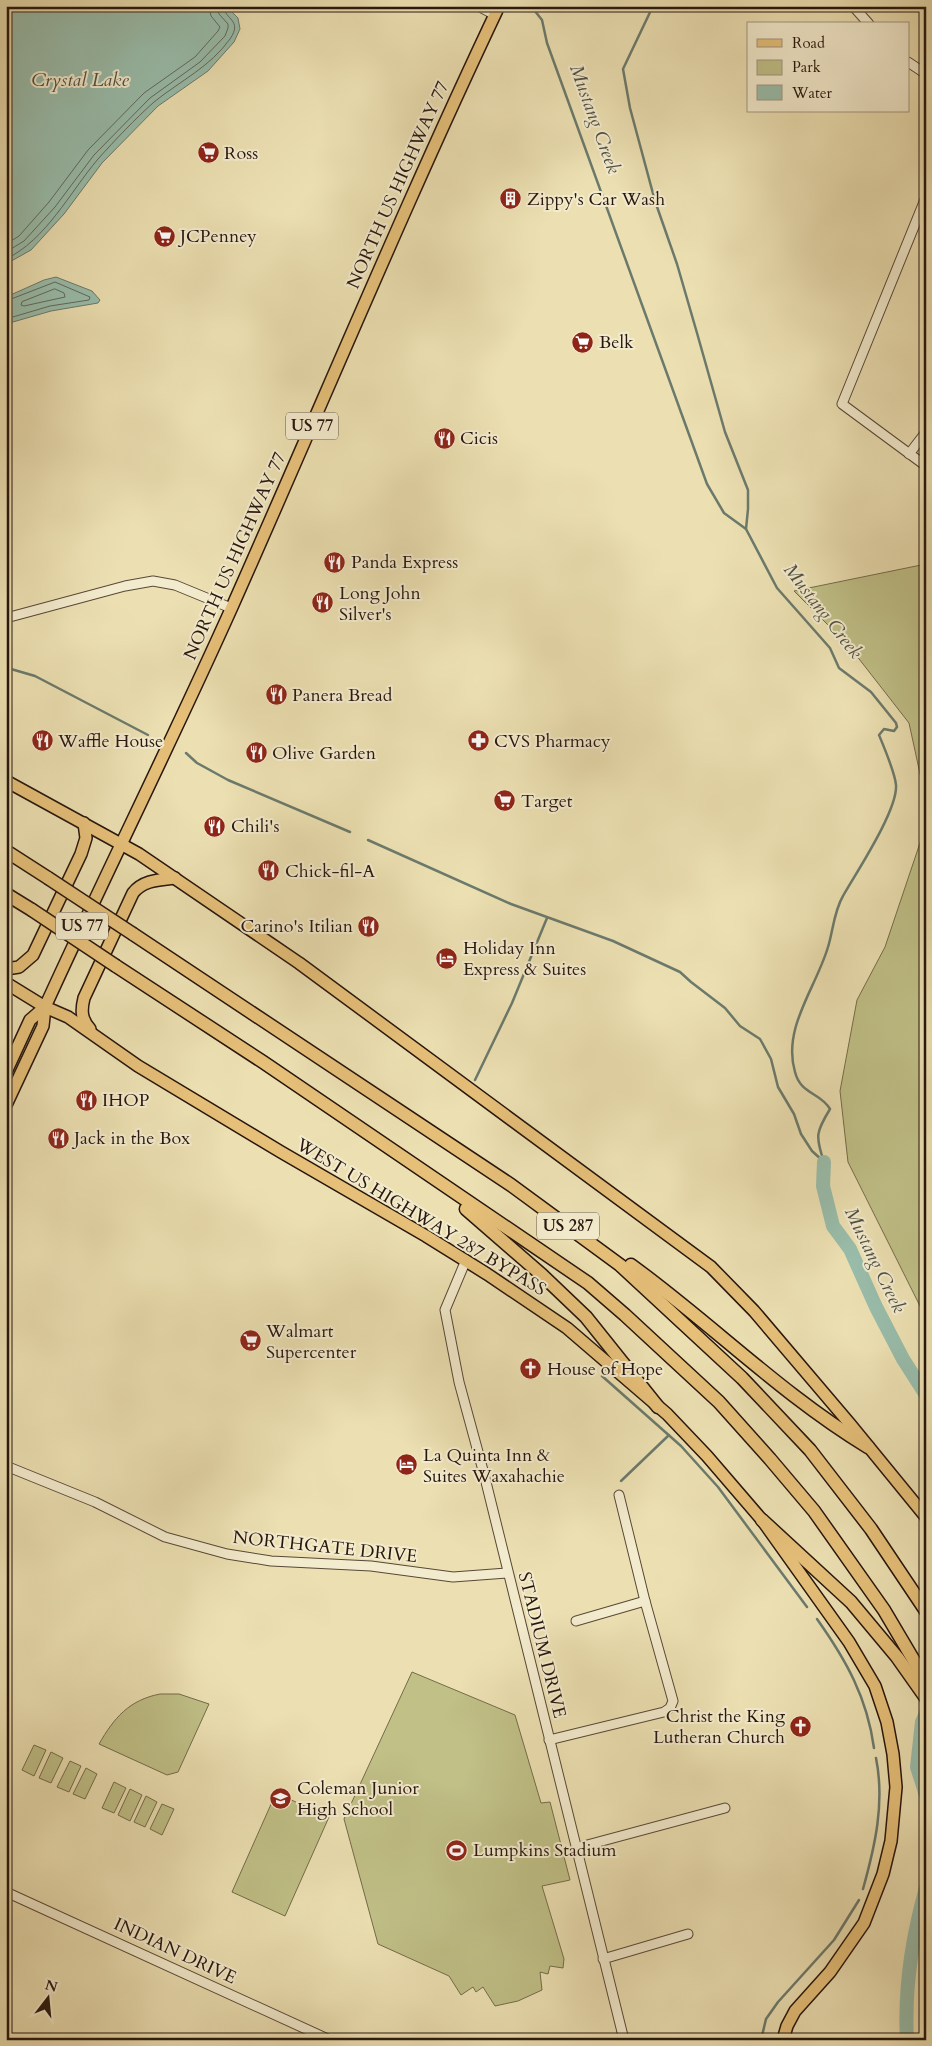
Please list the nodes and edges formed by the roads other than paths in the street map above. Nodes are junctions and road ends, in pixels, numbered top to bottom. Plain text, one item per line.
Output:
1 (478, 6) edge
2 (853, 6) edge
3 (497, 10) edge
4 (868, 22) edge
5 (910, 63) edge
6 (926, 74) edge
7 (926, 197) edge
8 (926, 432) edge
9 (909, 454) junction
10 (926, 466) edge
11 (231, 608) junction
12 (6, 618) edge
13 (6, 781) edge
14 (84, 823) junction
15 (121, 845) junction
16 (6, 851) edge
17 (175, 878) junction
18 (6, 894) edge
19 (6, 968) edge
20 (6, 983) edge
21 (45, 1007) junction
22 (92, 1033) junction
23 (6, 1072) edge
24 (6, 1105) edge
25 (433, 1178) junction
26 (605, 1254) junction
27 (466, 1260) junction
28 (658, 1407) junction
29 (868, 1447) junction
30 (6, 1466) edge
31 (619, 1495) dead end
32 (926, 1518) edge
33 (762, 1520) junction
34 (507, 1573) junction
35 (645, 1601) junction
36 (924, 1609) edge
37 (576, 1621) dead end
38 (926, 1681) edge
39 (926, 1698) edge
40 (549, 1740) junction
41 (725, 1808) dead end
42 (576, 1848) junction
43 (6, 1892) edge
44 (688, 1934) dead end
45 (604, 1959) junction
46 (330, 2040) edge
47 (624, 2040) edge
48 (783, 2040) edge

1 - 3 street
2 - 4 street
3 - 11 main road, NORTH US HIGHWAY 77 / US 77
5 - 6 street
7 - 9 street
8 - 9 street
9 - 10 street
11 - 12 street
11 - 15 main road, NORTH US HIGHWAY 77 / US 77
13 - 14 main road
14 - 15 main road
14 - 19 main road
15 - 17 main road
15 - 21 main road, NORTH US HIGHWAY 77 / US 77
16 - 26 highway, US 287, bridge
17 - 22 main road
17 - 29 main road
18 - 25 highway, US 287, bridge
20 - 21 main road, WEST US HIGHWAY 287 BYPASS
21 - 22 main road, WEST US HIGHWAY 287 BYPASS
21 - 23 main road, NORTH US HIGHWAY 77 / US 77
21 - 24 main road, NORTH US HIGHWAY 77 / US 77
22 - 27 main road, WEST US HIGHWAY 287 BYPASS
25 - 28 highway
25 - 38 highway, US 287
26 - 29 highway
26 - 36 highway, US 287
27 - 28 main road, WEST US HIGHWAY 287 BYPASS
27 - 34 street, STADIUM DRIVE
28 - 33 main road, WEST US HIGHWAY 287 BYPASS
29 - 32 main road
30 - 34 street, NORTHGATE DRIVE
31 - 35 street
33 - 39 highway
33 - 48 main road, WEST US HIGHWAY 287 BYPASS
34 - 40 street, STADIUM DRIVE
35 - 37 street
35 - 40 street
40 - 42 street, STADIUM DRIVE
41 - 42 street
42 - 45 street, STADIUM DRIVE
43 - 46 street, INDIAN DRIVE
44 - 45 street
45 - 47 street, STADIUM DRIVE

